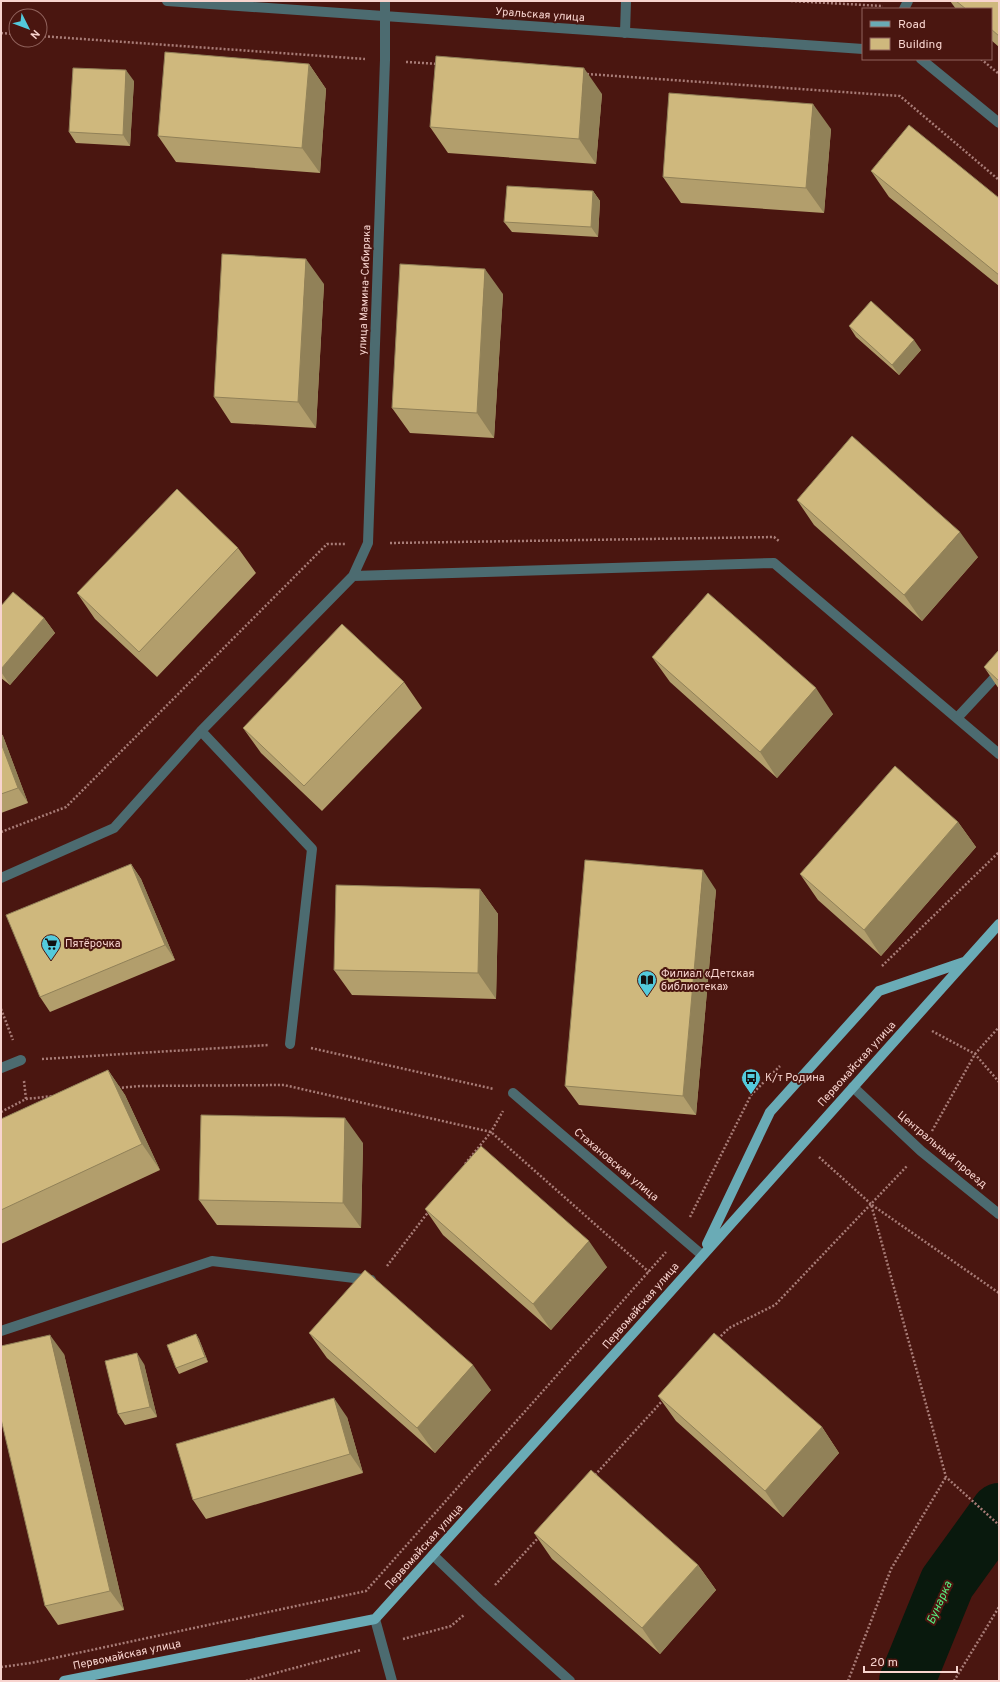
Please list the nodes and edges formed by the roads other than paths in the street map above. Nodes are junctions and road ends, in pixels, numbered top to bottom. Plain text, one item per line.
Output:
1 (167, 1) edge
2 (385, 1) edge
3 (626, 1) edge
4 (384, 16) junction
5 (625, 33) junction
6 (862, 49) edge
7 (922, 60) edge
8 (999, 123) edge
9 (353, 576) junction
10 (999, 673) edge
11 (957, 718) junction
12 (201, 731) junction
13 (999, 754) edge
14 (1, 878) edge
15 (999, 924) edge
16 (966, 961) junction
17 (290, 1044) road end
18 (22, 1060) road end
19 (1, 1068) edge
20 (853, 1087) junction
21 (513, 1093) road end
22 (999, 1214) edge
23 (702, 1254) junction
24 (376, 1280) edge
25 (1, 1331) edge
26 (433, 1555) junction
27 (375, 1619) junction
28 (64, 1681) edge
29 (392, 1681) edge
30 (570, 1681) edge

1 - 4 street, Уральская улица
2 - 4 street, улица Мамина-Сибиряка
3 - 5 street
4 - 5 street, Уральская улица
4 - 9 street, улица Мамина-Сибиряка
5 - 6 street, Уральская улица
7 - 8 street
9 - 11 street
9 - 12 street, улица Мамина-Сибиряка
10 - 11 street
11 - 13 street
12 - 14 street, улица Мамина-Сибиряка
12 - 17 street
15 - 16 main road, Первомайская улица
16 - 20 main road, Первомайская улица
16 - 23 main road, Первомайская улица
18 - 19 street
20 - 22 street, Центральный проезд
20 - 23 main road, Первомайская улица
21 - 23 street, Стахановская улица
23 - 26 main road, Первомайская улица
24 - 25 street
26 - 27 main road, Первомайская улица
26 - 30 street
27 - 28 main road, Первомайская улица
27 - 29 street

